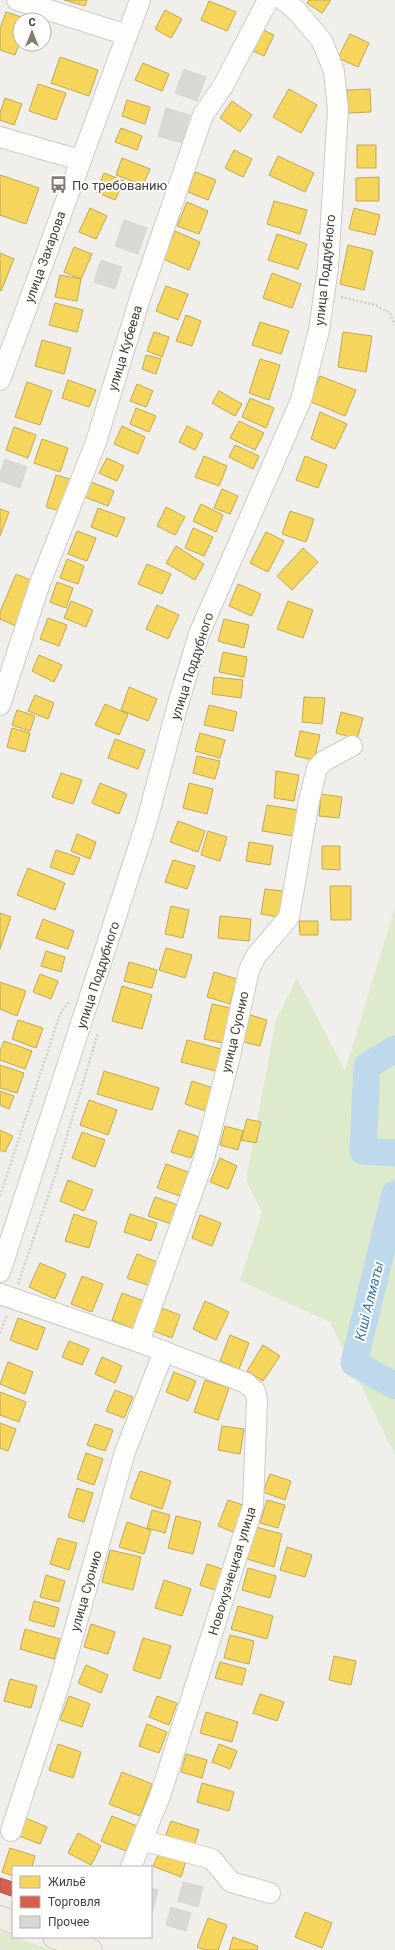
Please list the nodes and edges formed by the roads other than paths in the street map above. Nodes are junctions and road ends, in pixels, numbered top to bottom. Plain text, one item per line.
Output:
1 (17, 0) edge
2 (140, 0) edge
3 (268, 0) edge
4 (283, 0) edge
5 (127, 35) junction
6 (0, 137) edge
7 (80, 160) junction
8 (0, 380) edge
9 (0, 705) edge
10 (352, 746) dead end
11 (0, 1272) edge
12 (0, 1294) edge
13 (139, 1342) junction
14 (164, 1351) junction
15 (11, 1831) dead end
16 (142, 1840) junction
17 (131, 1866) edge
18 (270, 1893) dead end
19 (0, 1918) edge
20 (12, 1922) edge
21 (57, 1938) edge
22 (97, 1938) edge
23 (91, 1950) edge

1 - 5 street
2 - 5 street, улица Захарова
3 - 9 street, улица Кубеева
4 - 11 street, улица Поддубного
5 - 7 street, улица Захарова
6 - 7 street
7 - 8 street, улица Захарова
10 - 13 street, улица Суонио
12 - 13 street, Новокузнецкая улица
13 - 14 street, Новокузнецкая улица
14 - 15 street, улица Суонио
14 - 16 street, Новокузнецкая улица
16 - 17 street, Новокузнецкая улица
16 - 18 street
19 - 20 main road
21 - 23 main road
22 - 23 street

